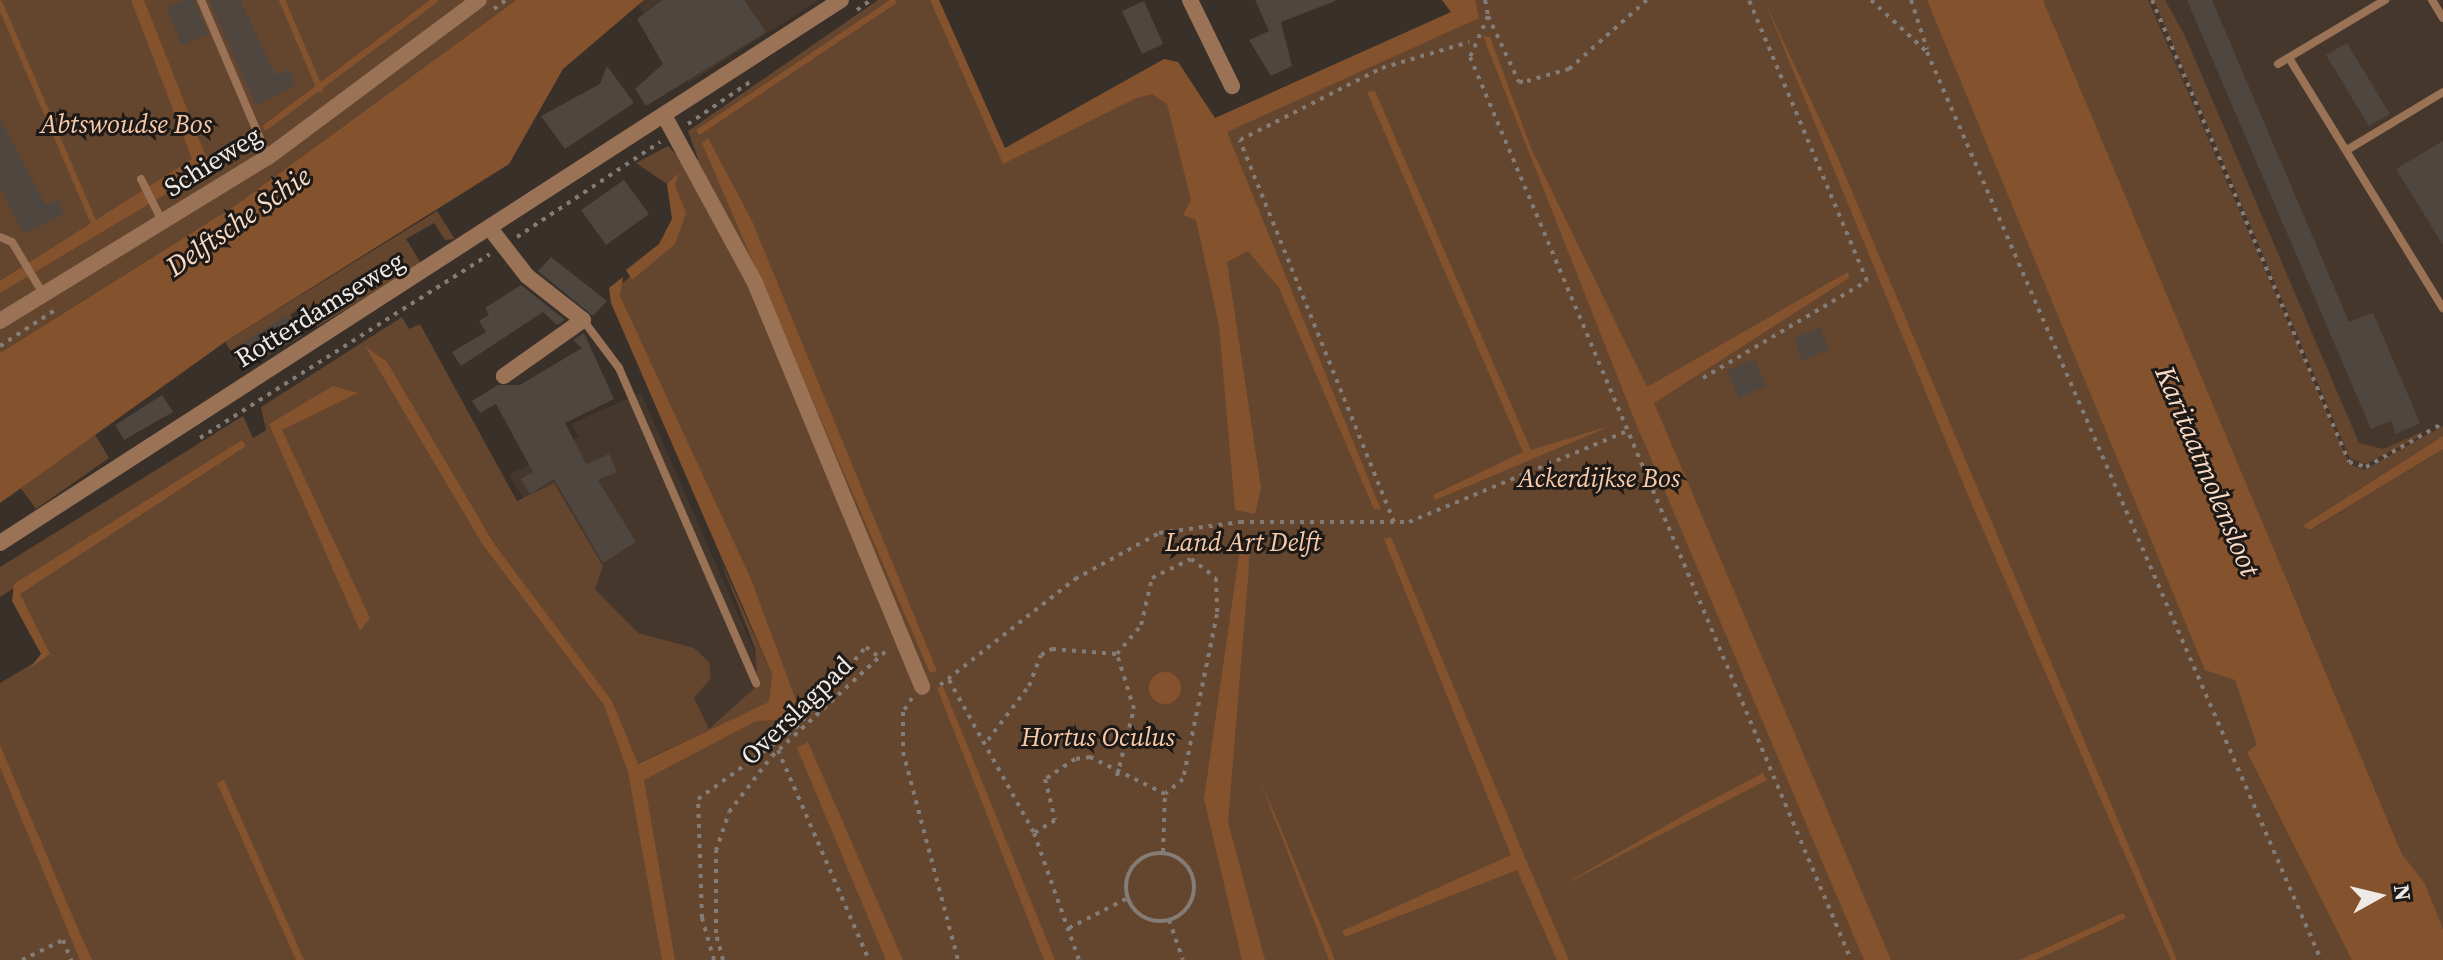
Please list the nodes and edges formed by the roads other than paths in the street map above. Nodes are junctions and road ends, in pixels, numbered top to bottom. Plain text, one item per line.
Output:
1 (201, 0) edge
2 (479, 0) edge
3 (841, 0) edge
4 (1190, 0) edge
5 (2385, 0) edge
6 (2432, 0) edge
7 (2443, 18) edge
8 (2289, 58) junction
9 (2278, 64) dead end
10 (1232, 86) dead end
11 (2443, 92) edge
12 (665, 117) junction
13 (2347, 150) junction
14 (268, 157) junction
15 (143, 182) dead end
16 (159, 216) junction
17 (492, 231) junction
18 (0, 237) edge
19 (39, 286) junction
20 (2443, 308) edge
21 (583, 320) junction
22 (0, 321) edge
23 (504, 376) dead end
24 (0, 543) edge
25 (756, 683) dead end
26 (922, 687) road end

1 - 14 lane
2 - 14 street, Schieweg
3 - 12 street, Rotterdamseweg
4 - 10 street
5 - 8 lane
6 - 7 lane
8 - 9 lane
8 - 13 lane
11 - 13 lane
12 - 17 street, Rotterdamseweg
12 - 26 street
13 - 20 lane
14 - 16 street, Schieweg
15 - 16 lane
16 - 19 street, Schieweg
17 - 21 street
17 - 24 street, Rotterdamseweg
18 - 19 lane
19 - 22 street, Schieweg
21 - 23 street
21 - 25 lane

